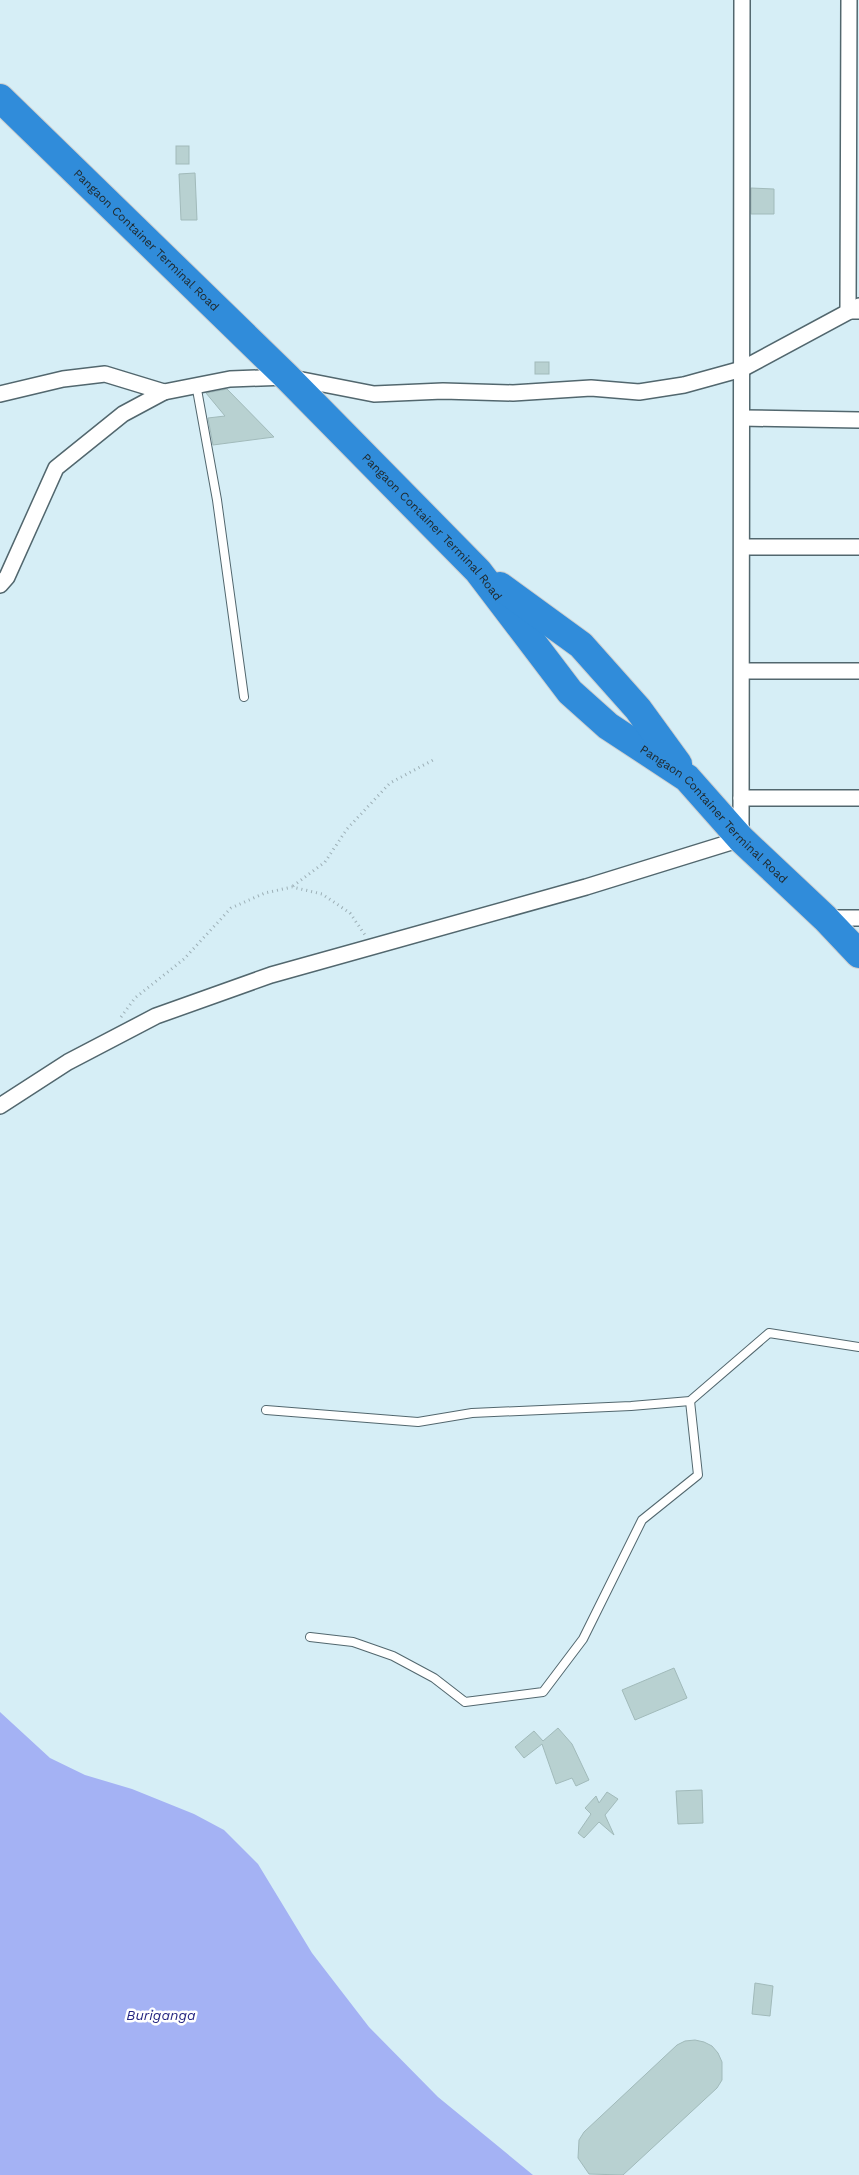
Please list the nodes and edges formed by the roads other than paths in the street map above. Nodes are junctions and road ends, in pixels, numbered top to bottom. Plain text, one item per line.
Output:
1 (742, 0) edge
2 (850, 0) edge
3 (0, 98) edge
4 (854, 147) edge
5 (855, 310) edge
6 (742, 369) junction
7 (287, 377) junction
8 (196, 384) junction
9 (164, 392) junction
10 (0, 394) edge
11 (742, 418) junction
12 (859, 420) edge
13 (742, 547) junction
14 (859, 547) edge
15 (478, 571) junction
16 (0, 585) edge
17 (742, 671) junction
18 (859, 671) edge
19 (244, 696) dead end
20 (687, 778) junction
21 (741, 798) junction
22 (859, 798) edge
23 (741, 839) junction
24 (825, 918) junction
25 (859, 918) edge
26 (859, 954) edge
27 (0, 1106) edge
28 (859, 1347) edge
29 (690, 1400) junction
30 (266, 1410) dead end
31 (310, 1636) dead end

1 - 6 street
2 - 4 street
3 - 7 highway, Pangaon Container Terminal Road
4 - 5 street
5 - 6 street
6 - 7 street
6 - 11 street
7 - 8 street
7 - 15 highway, Pangaon Container Terminal Road
8 - 9 street
8 - 19 lane
9 - 10 street
9 - 16 street
11 - 12 street
11 - 13 street
13 - 14 street
13 - 17 street
15 - 20 highway
15 - 20 highway, Pangaon Container Terminal Road
17 - 18 street
17 - 21 street
20 - 23 highway, Pangaon Container Terminal Road
21 - 22 street
21 - 23 street
23 - 24 highway, Pangaon Container Terminal Road
23 - 27 street
24 - 25 street
24 - 26 highway, Pangaon Container Terminal Road
28 - 29 lane
29 - 30 lane
29 - 31 lane

